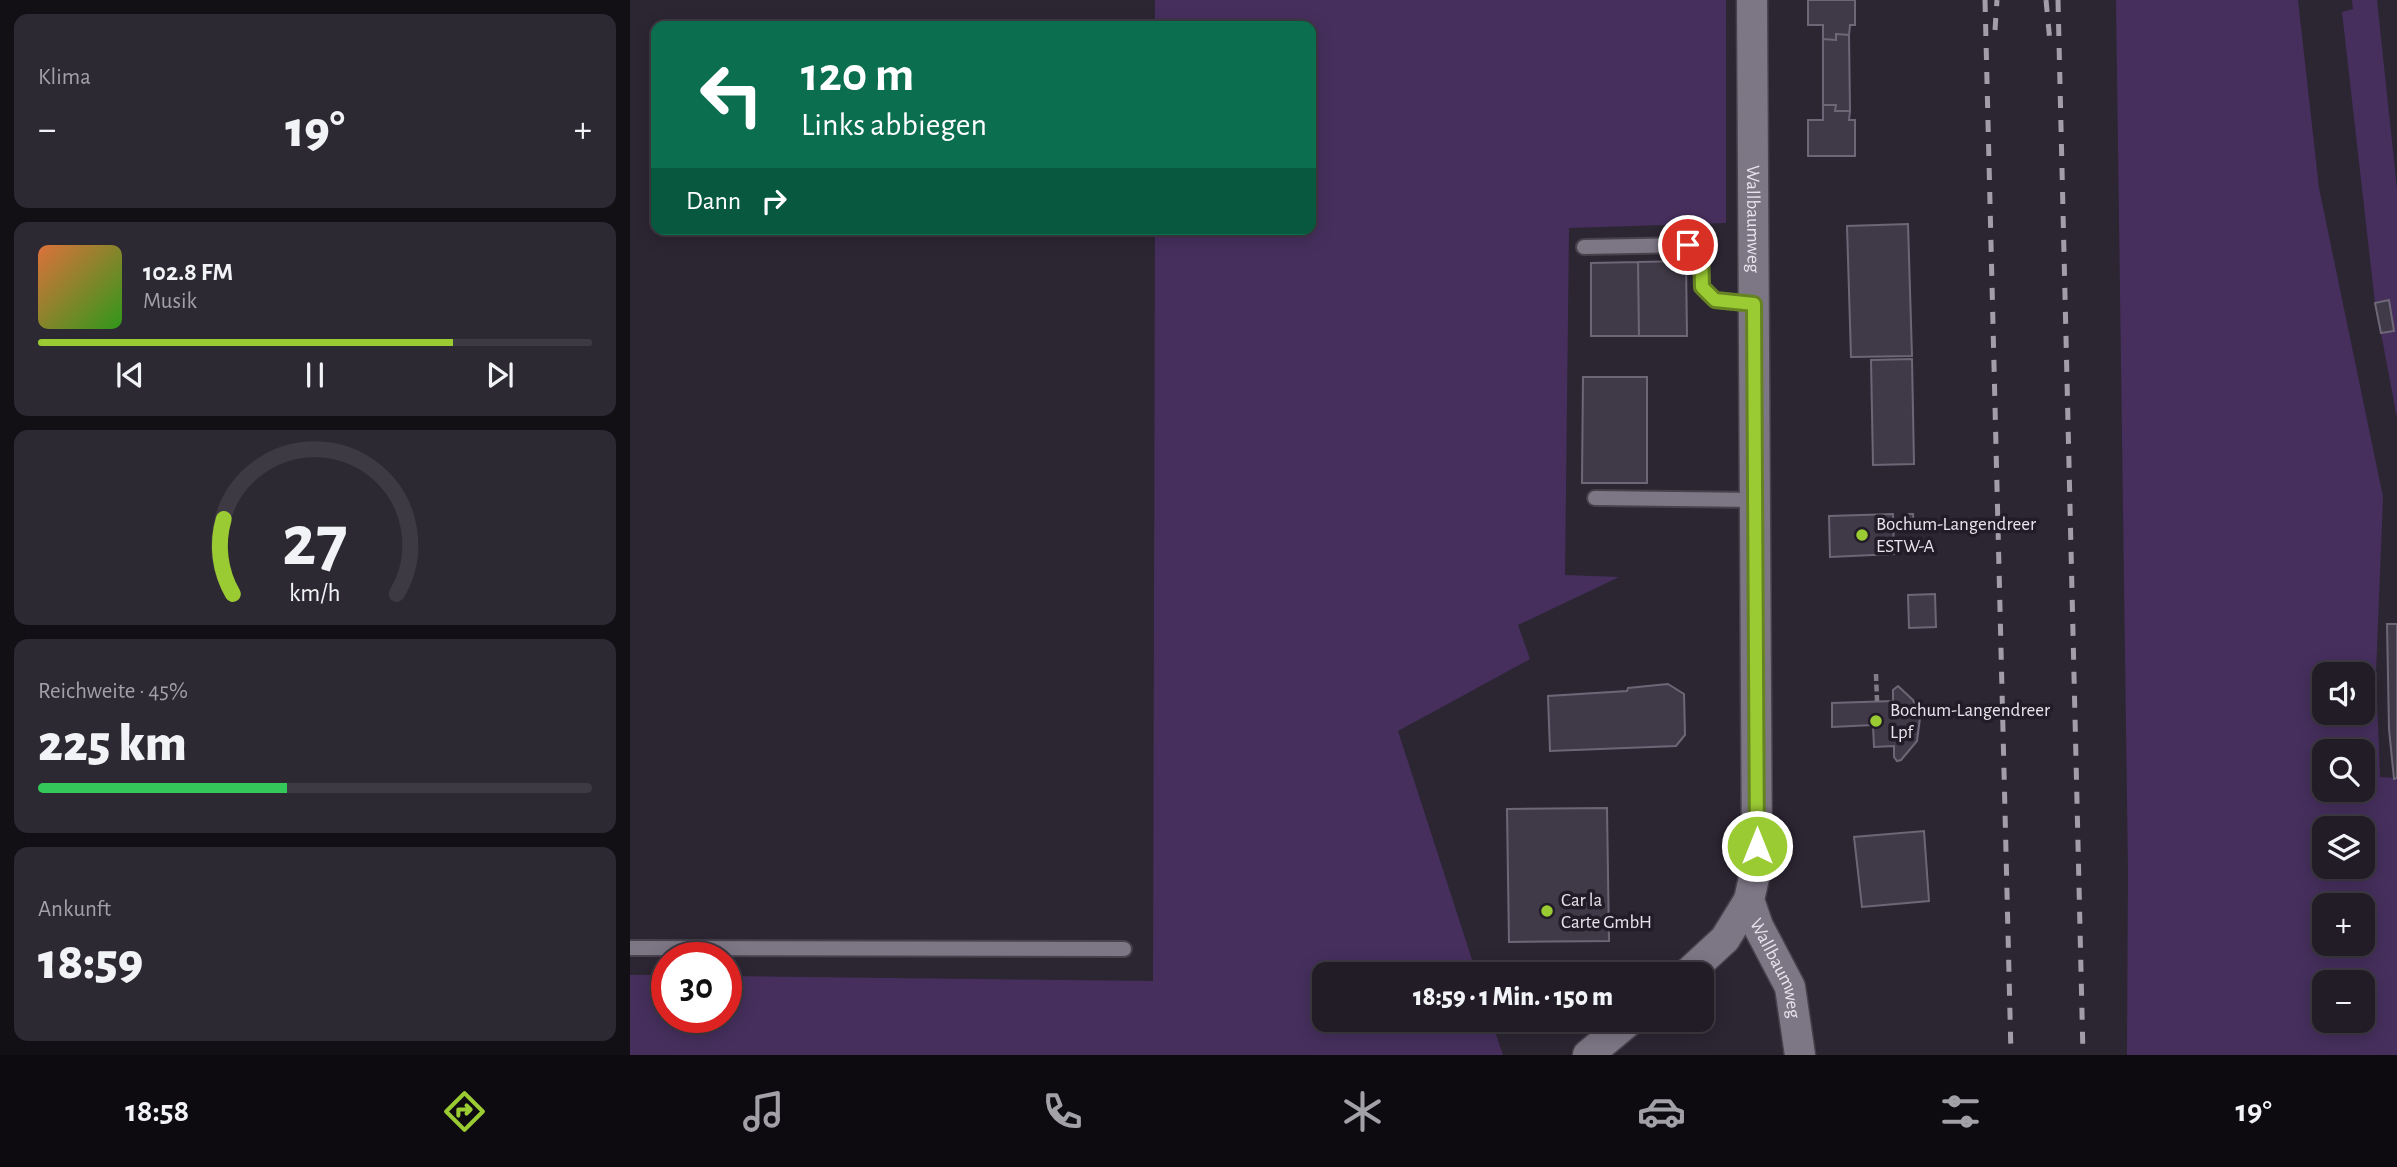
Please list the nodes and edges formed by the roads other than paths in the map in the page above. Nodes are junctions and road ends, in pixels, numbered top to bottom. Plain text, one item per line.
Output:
1 (1752, 0) edge
2 (1584, 247) dead end
3 (1754, 304) junction
4 (1595, 498) dead end
5 (1755, 500) junction
6 (1749, 900) junction
7 (630, 948) edge
8 (1124, 950) dead end
9 (1700, 962) edge
10 (1616, 1032) edge
11 (1588, 1055) edge
12 (1800, 1055) edge

1 - 3 street, Wallbaumweg
2 - 3 lane
3 - 5 street, Wallbaumweg
4 - 5 lane
5 - 6 street, Wallbaumweg
6 - 9 street
6 - 12 street, Wallbaumweg
7 - 8 lane
10 - 11 street

